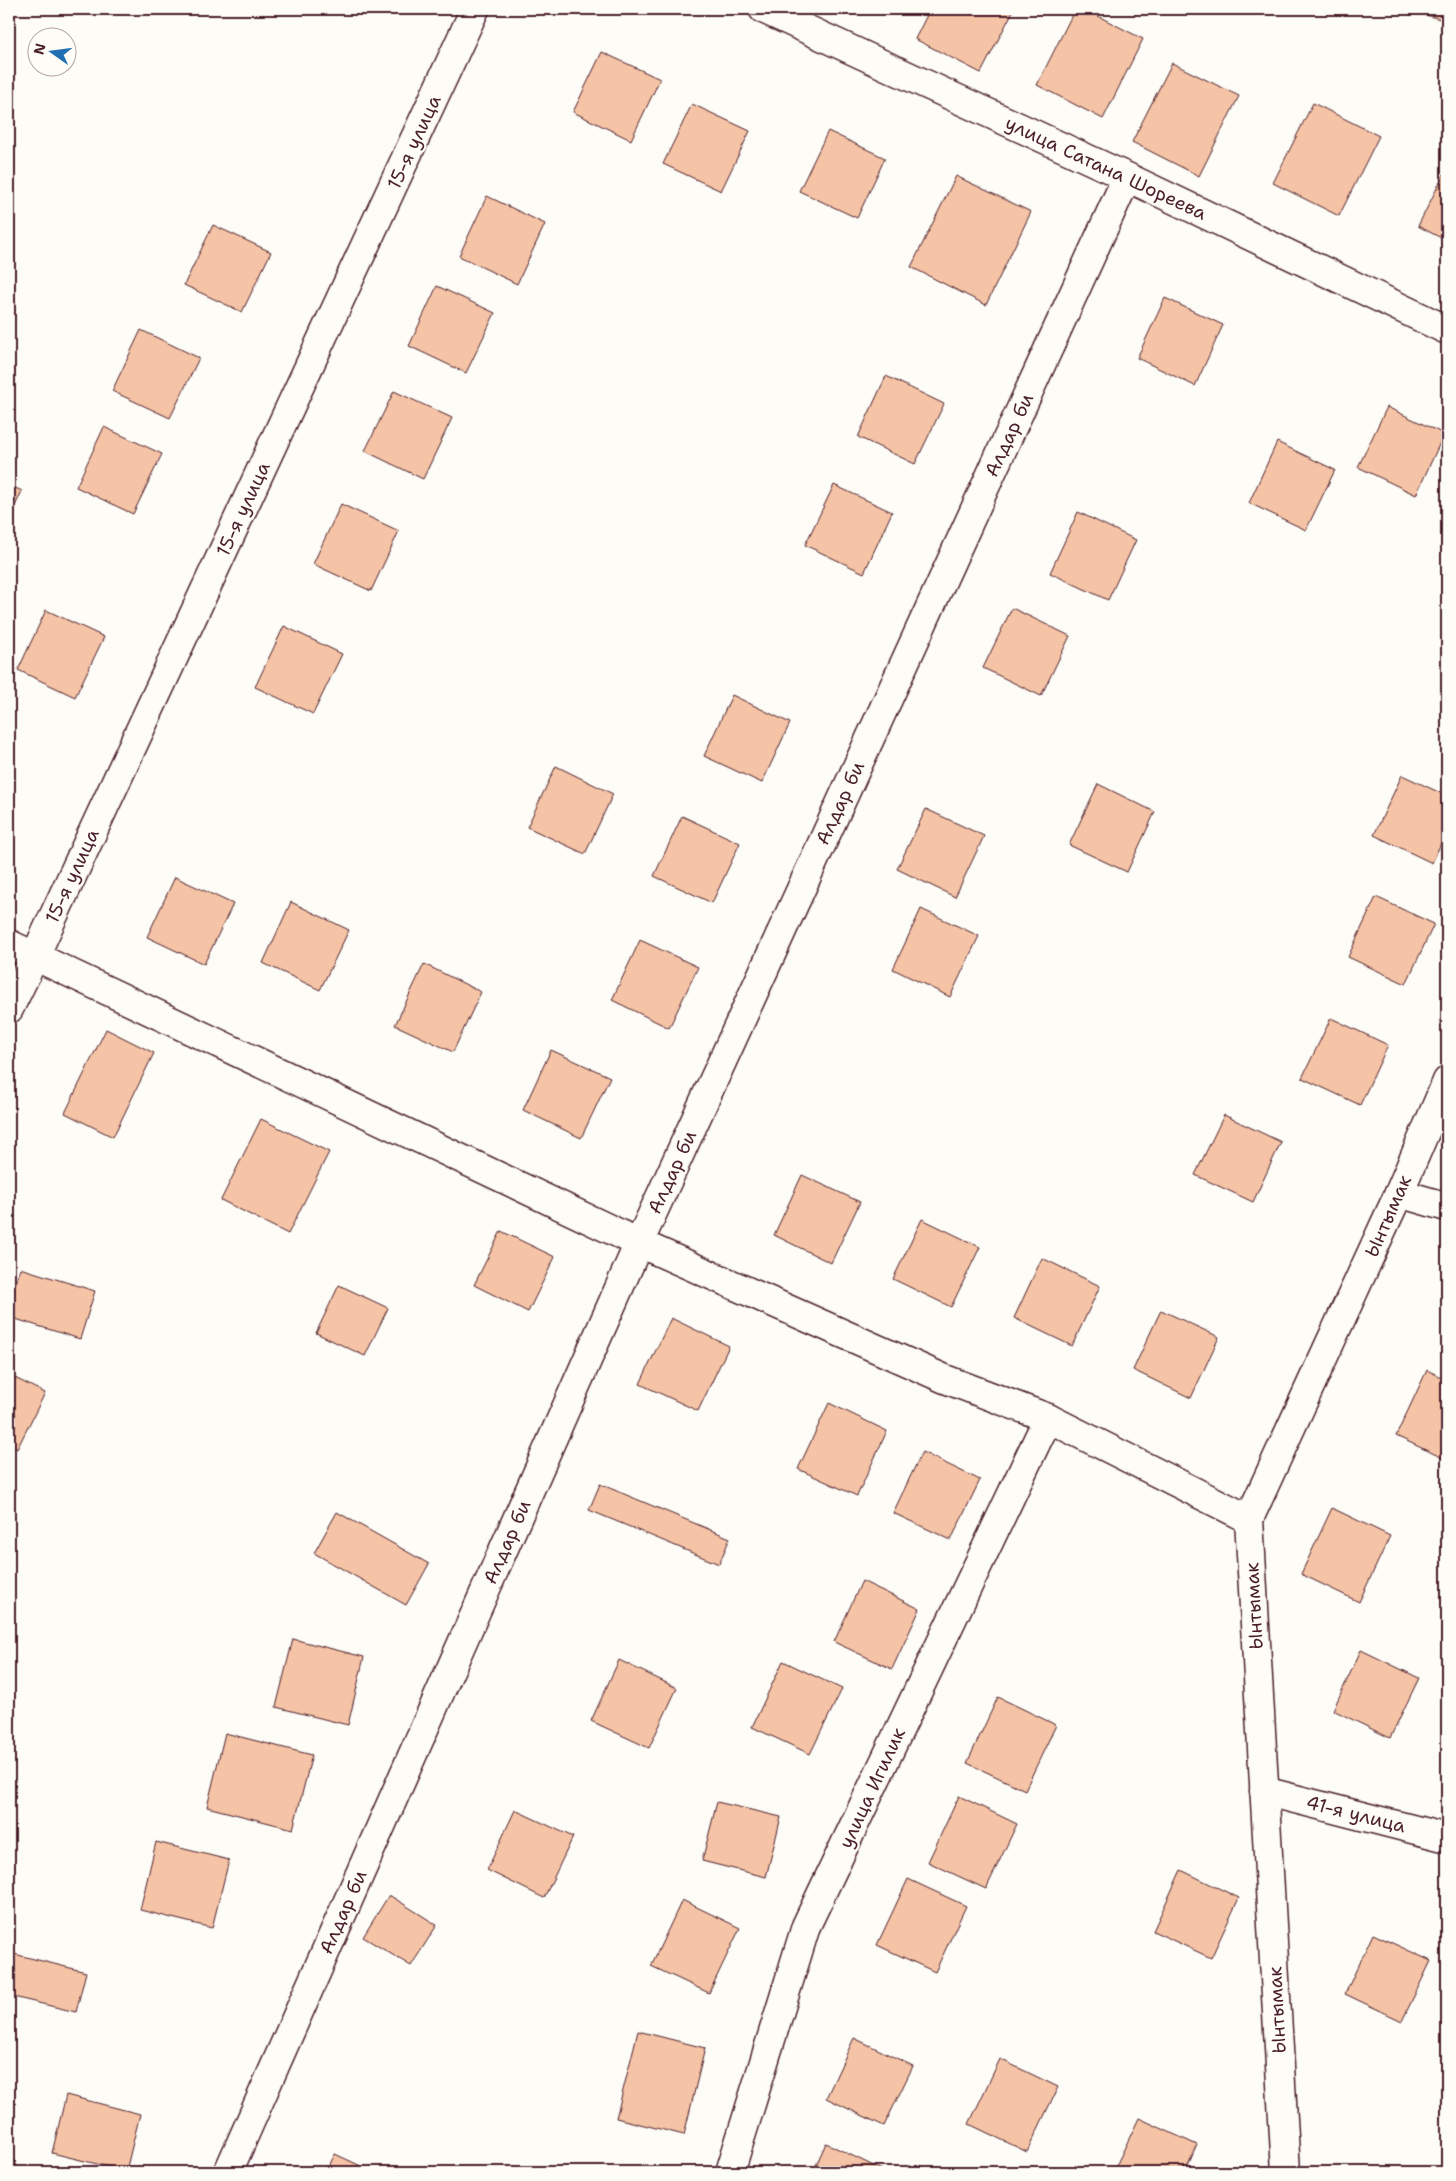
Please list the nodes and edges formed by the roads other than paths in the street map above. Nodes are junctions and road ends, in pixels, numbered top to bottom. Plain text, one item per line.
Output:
1 (475, 9) edge
2 (763, 9) edge
3 (1127, 176) junction
4 (1447, 330) edge
5 (9, 944) edge
6 (35, 956) junction
7 (9, 1009) edge
8 (1447, 1081) edge
9 (1399, 1193) junction
10 (1447, 1207) edge
11 (639, 1243) junction
12 (1048, 1418) junction
13 (1249, 1519) junction
14 (1264, 1791) junction
15 (1447, 1838) edge
16 (228, 2172) edge
17 (730, 2172) edge
18 (1286, 2172) edge

1 - 6 street, 15-я улица
2 - 3 street, улица Сатана Шореева
3 - 4 street, улица Сатана Шореева
3 - 11 street, Алдар би
5 - 6 street
6 - 7 street, 15-я улица
6 - 11 street
8 - 9 street, Ынтымак
9 - 10 street
9 - 13 street, Ынтымак
11 - 12 street
11 - 16 street, Алдар би
12 - 13 street
12 - 17 street, улица Игилик
13 - 14 street, Ынтымак
14 - 15 street, 41-я улица
14 - 18 street, Ынтымак

